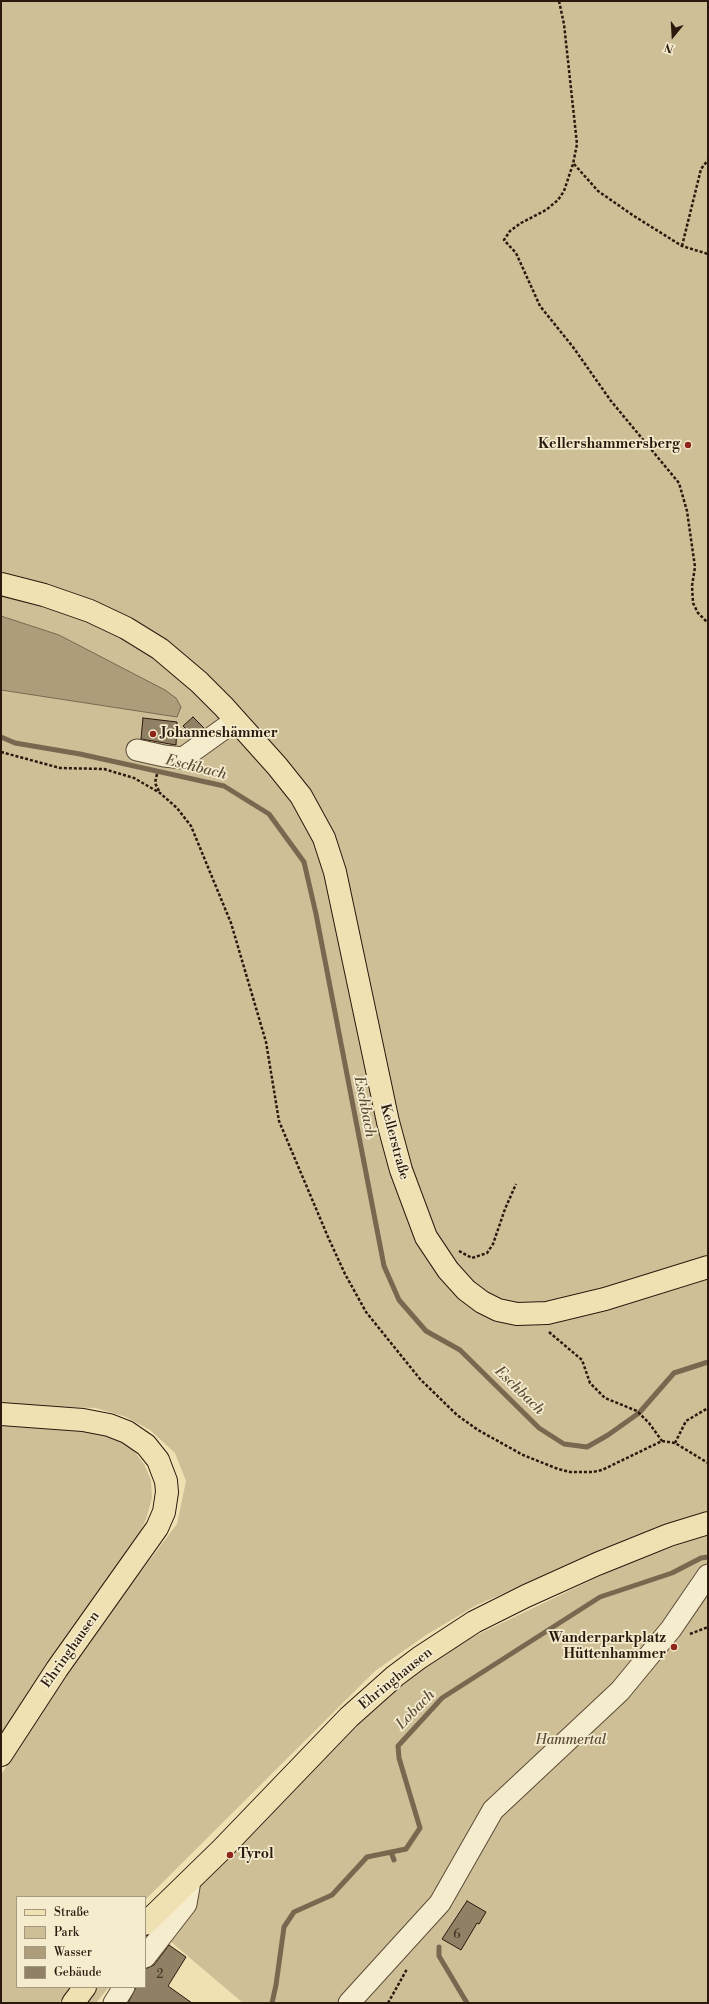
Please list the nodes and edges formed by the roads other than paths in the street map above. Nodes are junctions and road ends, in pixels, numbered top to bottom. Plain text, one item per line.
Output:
1 (1, 584) edge
2 (236, 720) junction
3 (137, 750) dead end
4 (708, 1267) edge
5 (1, 1414) edge
6 (708, 1523) edge
7 (708, 1575) edge
8 (1, 1755) edge
9 (190, 1881) junction
10 (146, 1923) edge
11 (146, 1956) edge
12 (85, 1988) edge
13 (123, 1988) edge
14 (73, 2003) edge
15 (114, 2003) edge
16 (349, 2003) edge

1 - 2 main road, Kellerstraße
2 - 3 street
2 - 4 main road, Kellerstraße
5 - 8 main road, Ehringhausen
6 - 9 main road, Ehringhausen
7 - 16 street
9 - 10 main road, Ehringhausen
9 - 11 street
12 - 14 main road
13 - 15 street

